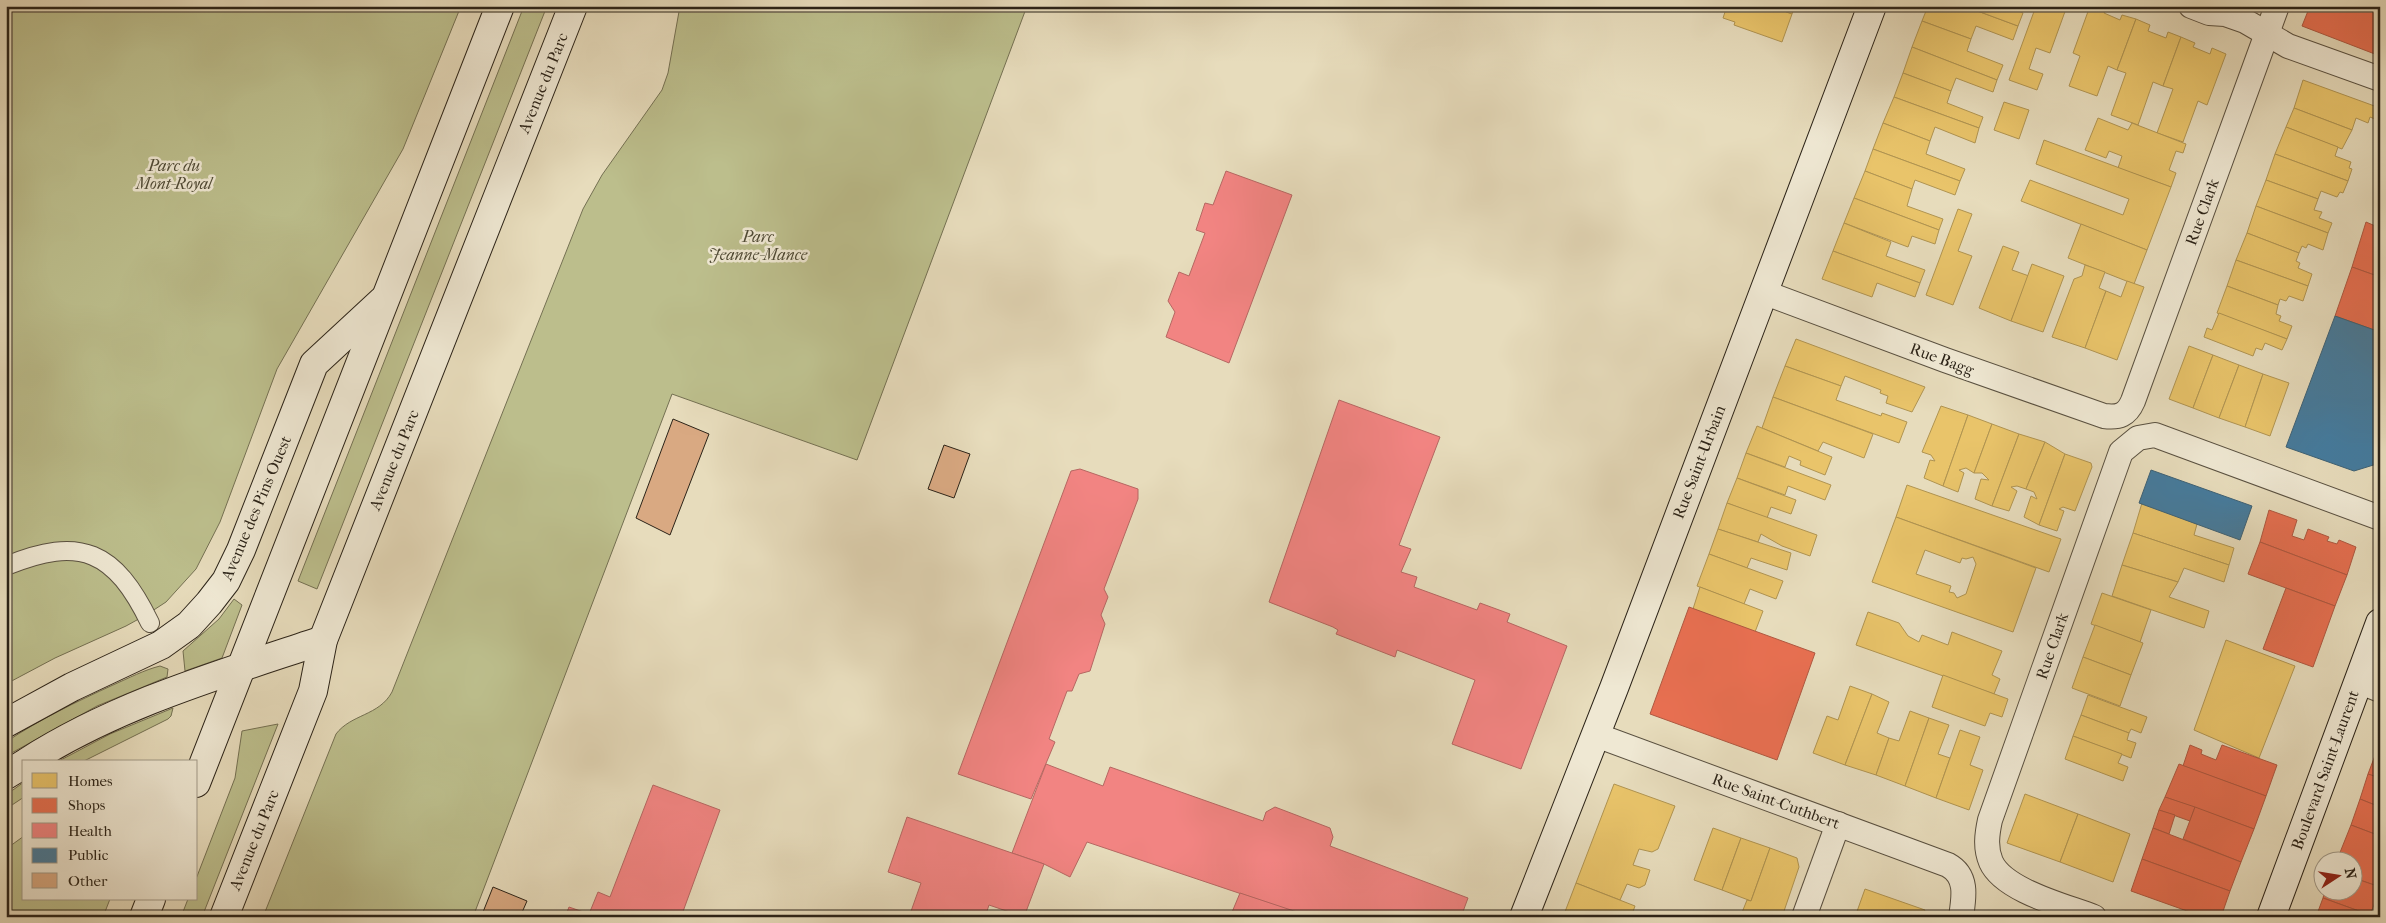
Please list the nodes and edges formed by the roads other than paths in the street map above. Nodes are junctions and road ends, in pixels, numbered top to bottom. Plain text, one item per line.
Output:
1 (500, 6) edge
2 (573, 6) edge
3 (1872, 6) edge
4 (2191, 6) edge
5 (2277, 6) edge
6 (2266, 33) junction
7 (2380, 79) edge
8 (1763, 292) junction
9 (387, 296) junction
10 (2122, 416) joint
11 (2380, 518) edge
12 (6, 566) edge
13 (150, 623) dead end
14 (2380, 623) edge
15 (323, 640) junction
16 (241, 668) junction
17 (2369, 686) edge
18 (6, 723) edge
19 (1596, 735) junction
20 (30, 760) edge
21 (22, 765) edge
22 (6, 775) edge
23 (198, 778) edge
24 (1838, 824) junction
25 (151, 900) edge
26 (144, 917) edge
27 (224, 917) edge
28 (1524, 917) edge
29 (1804, 917) edge
30 (1961, 917) edge
31 (2094, 917) edge
32 (2271, 917) edge

1 - 9 main road
2 - 15 main road, Avenue du Parc
3 - 8 main road, Rue Saint-Urbain
4 - 6 street
5 - 6 street, Rue Clark
6 - 7 street
6 - 10 street, Rue Clark
8 - 10 street, Rue Bagg
8 - 19 main road, Rue Saint-Urbain
9 - 16 main road
9 - 18 main road, Avenue des Pins Ouest
11 - 31 street, Rue Clark
12 - 13 street
14 - 17 main road, Boulevard Saint-Laurent
15 - 16 main road
15 - 27 main road, Avenue du Parc
16 - 20 main road
16 - 23 main road
17 - 32 main road, Boulevard Saint-Laurent
19 - 24 street, Rue Saint-Cuthbert
19 - 28 main road, Rue Saint-Urbain
21 - 22 main road
24 - 29 street
24 - 30 street, Rue Saint-Cuthbert
25 - 26 main road

